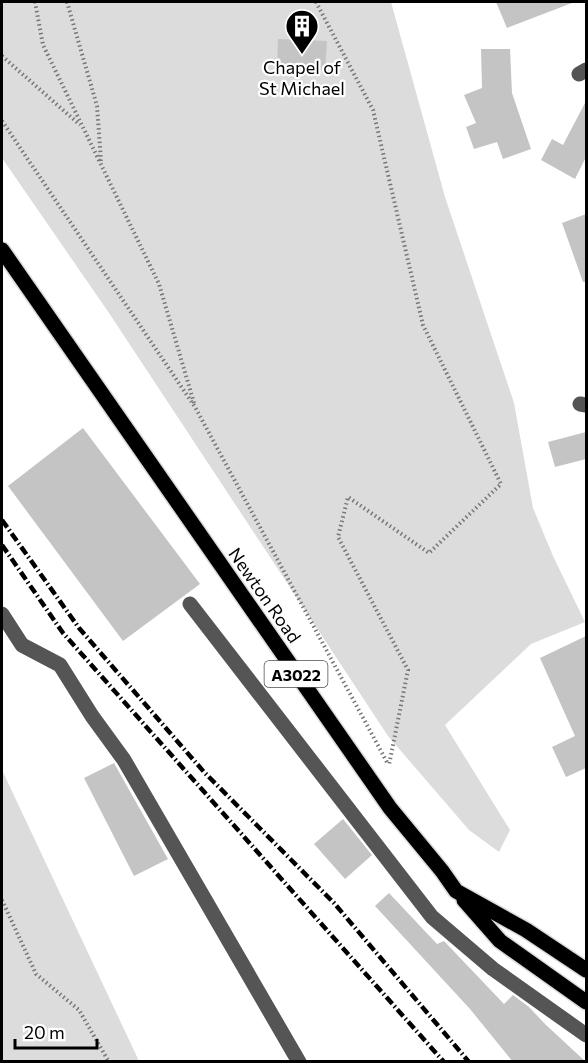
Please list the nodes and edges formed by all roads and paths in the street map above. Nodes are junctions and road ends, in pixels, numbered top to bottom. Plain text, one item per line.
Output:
1 (35, 2) edge
2 (67, 2) edge
3 (316, 2) edge
4 (2, 56) edge
5 (2, 121) edge
6 (83, 127) junction
7 (102, 166) junction
8 (2, 250) edge
9 (195, 407) junction
10 (190, 604) dead end
11 (2, 614) edge
12 (389, 765) junction
13 (392, 775) dead end
14 (456, 891) junction
15 (2, 900) edge
16 (586, 970) edge
17 (586, 1002) edge
18 (586, 1035) edge
19 (109, 1062) edge
20 (299, 1062) edge

1 - 6 path
2 - 7 path
3 - 12 path
4 - 6 path
5 - 9 path
6 - 7 path
7 - 9 path
8 - 14 main road, Newton Road / A3022
9 - 12 path
10 - 18 lane
11 - 20 lane
12 - 13 path
14 - 16 main road, Newton Road / A3022
14 - 17 main road, A3022
15 - 19 path

